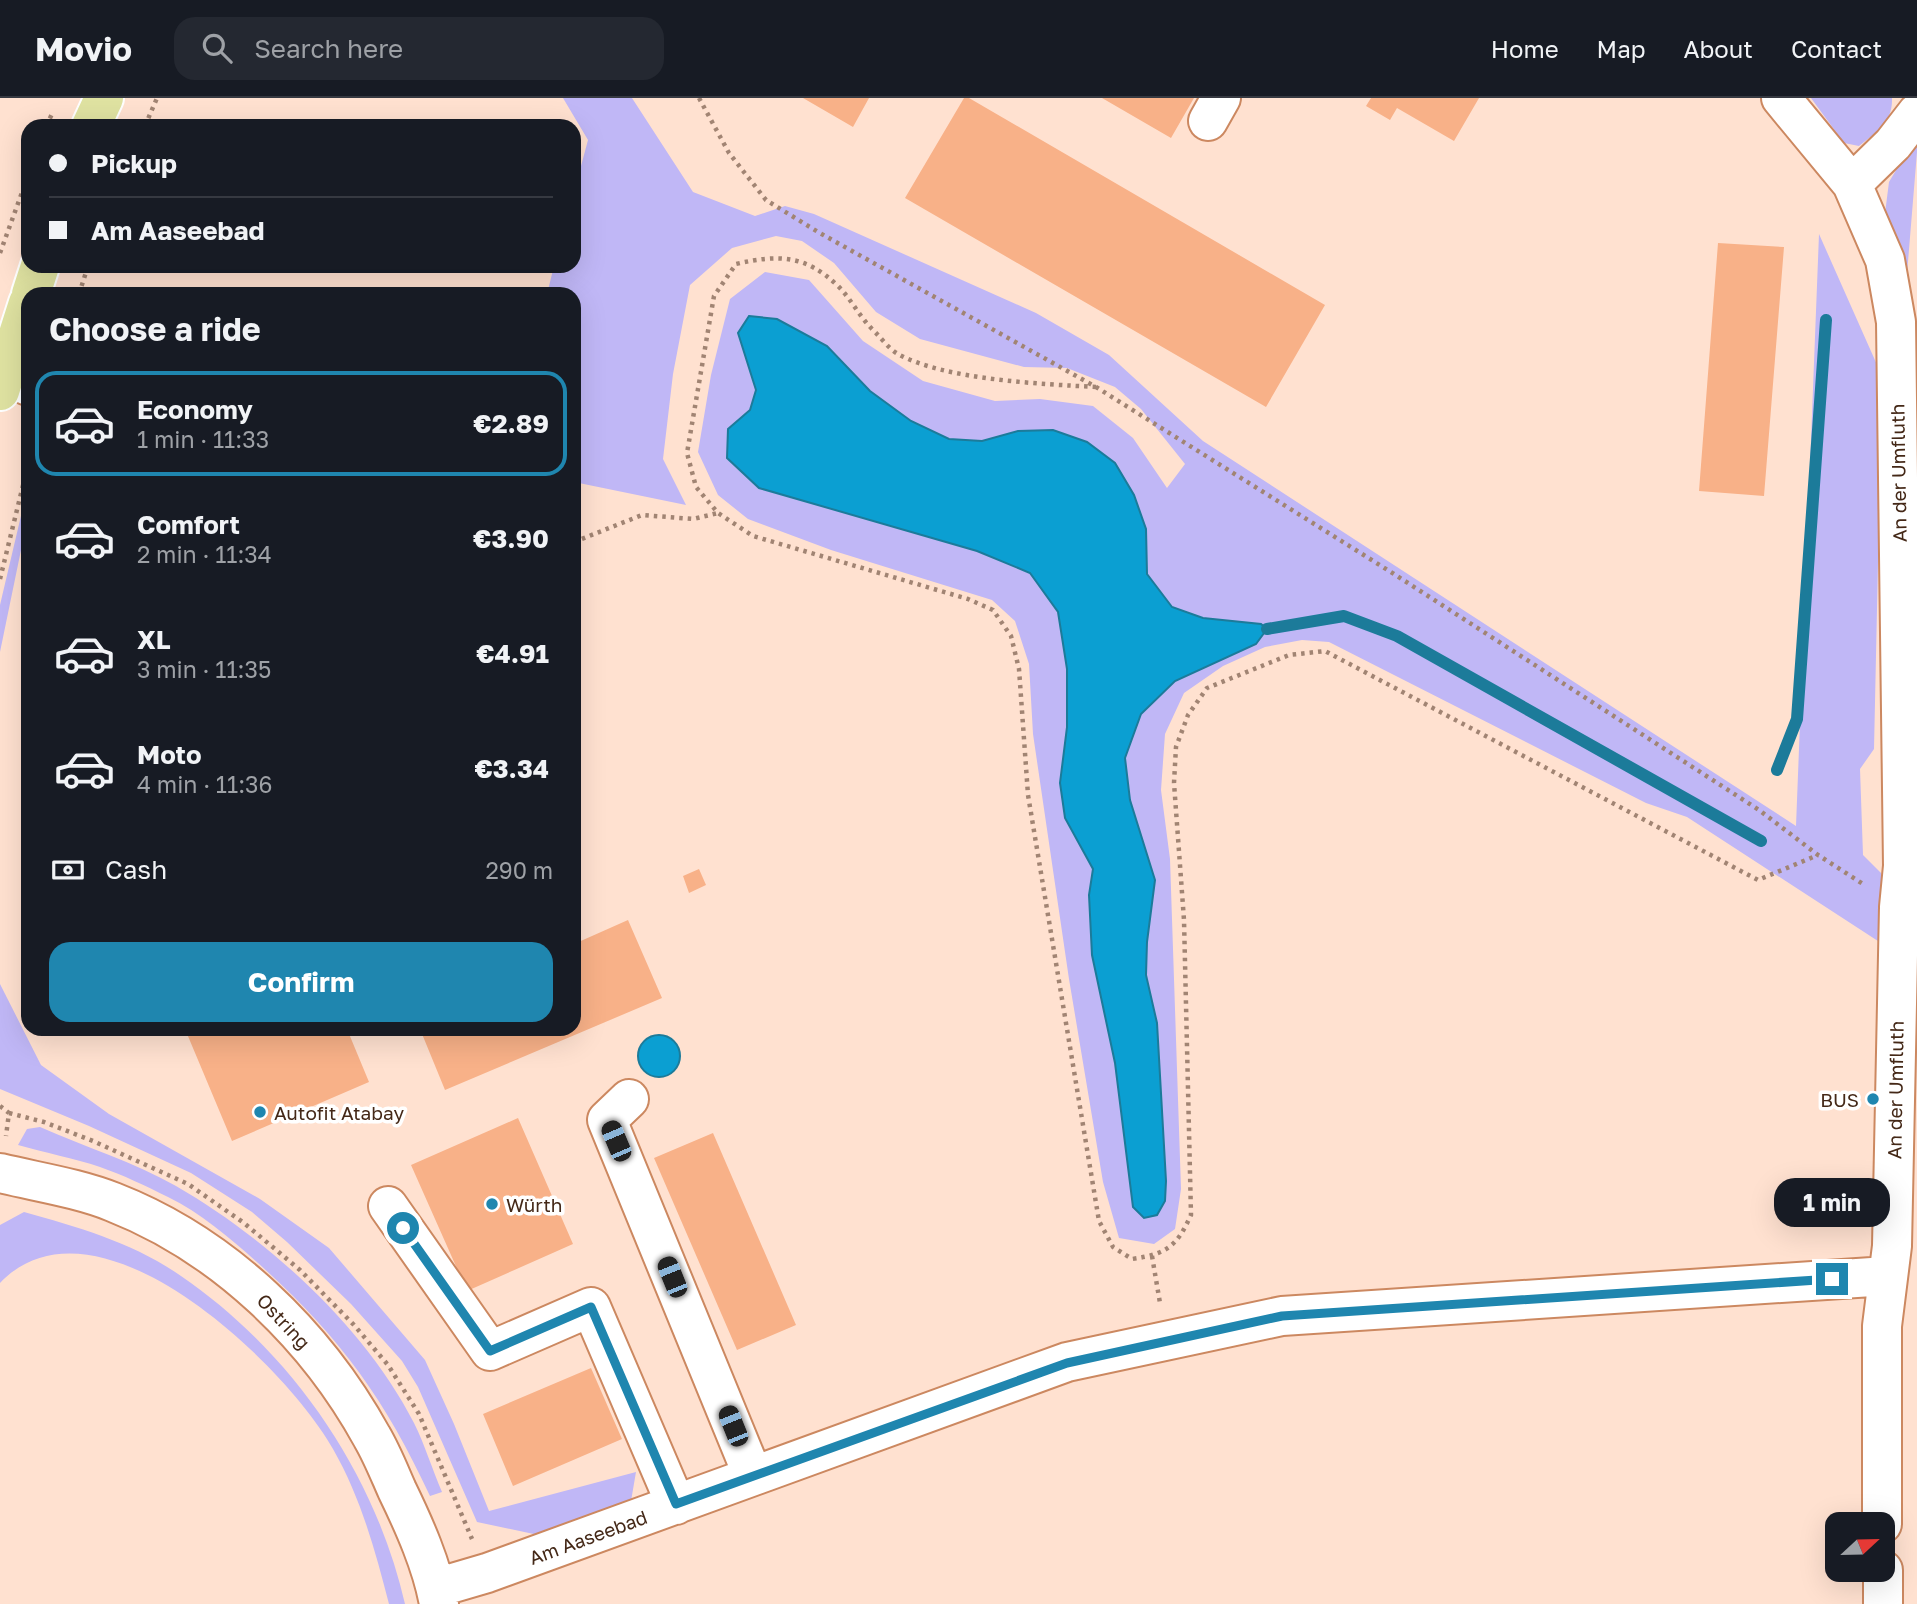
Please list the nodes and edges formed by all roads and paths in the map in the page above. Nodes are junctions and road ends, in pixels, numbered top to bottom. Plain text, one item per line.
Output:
1 (104, 98) edge
2 (158, 98) edge
3 (699, 98) edge
4 (1781, 98) edge
5 (1917, 113) edge
6 (94, 119) edge
7 (148, 119) edge
8 (1852, 184) junction
9 (21, 195) edge
10 (0, 253) edge
11 (21, 336) edge
12 (11, 383) edge
13 (1096, 387) junction
14 (21, 494) edge
15 (718, 513) junction
16 (581, 539) edge
17 (0, 579) edge
18 (1818, 855) junction
19 (1910, 867) edge
20 (1899, 907) junction
21 (629, 1099) dead end
22 (0, 1173) edge
23 (388, 1206) dead end
24 (1152, 1256) junction
25 (1899, 1256) edge
26 (1166, 1340) junction
27 (753, 1476) junction
28 (676, 1504) junction
29 (1882, 1512) edge
30 (1883, 1582) edge
31 (438, 1596) edge
32 (1883, 1604) edge

1 - 6 main road
2 - 7 path
3 - 13 path
4 - 8 street, An der Umfluth
5 - 8 street
8 - 19 street, An der Umfluth
9 - 10 path
11 - 12 main road
13 - 15 path
13 - 18 path
14 - 17 path
15 - 16 path
15 - 24 path
18 - 20 path
18 - 24 path
19 - 20 street, An der Umfluth
20 - 25 street, An der Umfluth
21 - 27 street
22 - 31 street, Ostring
23 - 28 street
24 - 26 path
25 - 26 street, Am Aaseebad
25 - 29 street, An der Umfluth
26 - 27 street, Am Aaseebad
27 - 28 street, Am Aaseebad
28 - 31 street, Am Aaseebad
30 - 32 street

